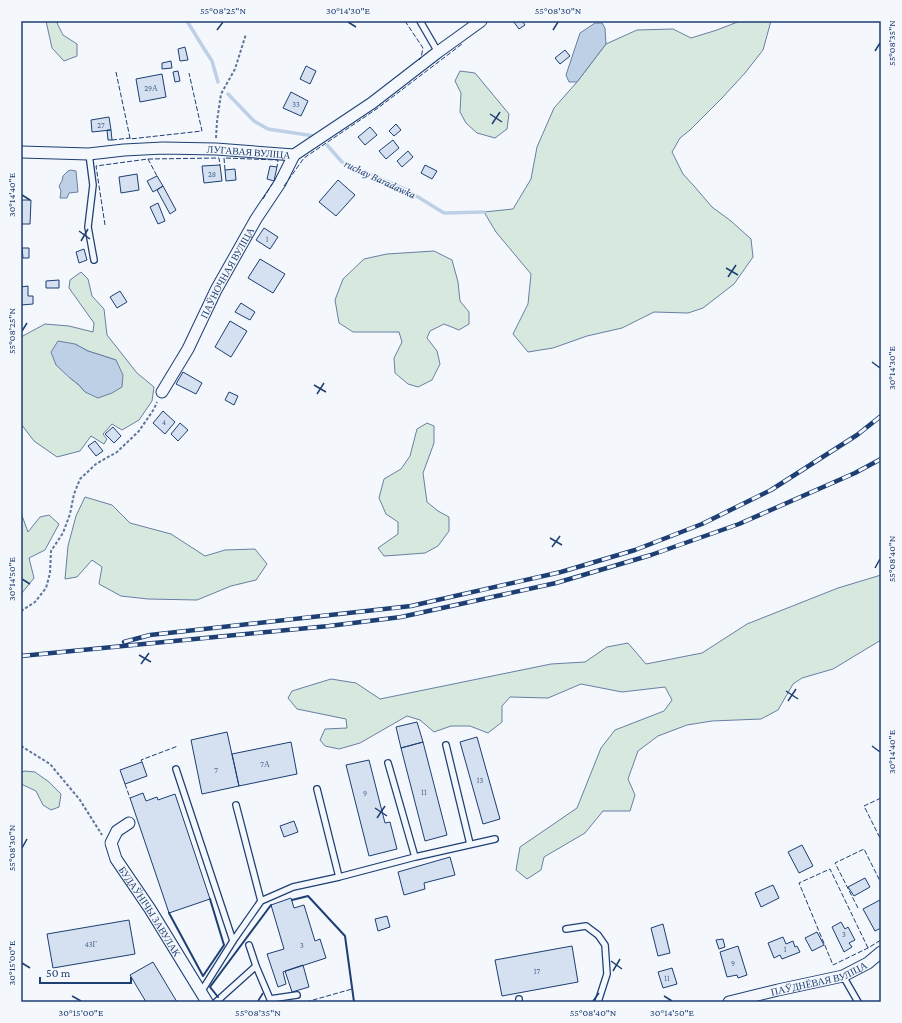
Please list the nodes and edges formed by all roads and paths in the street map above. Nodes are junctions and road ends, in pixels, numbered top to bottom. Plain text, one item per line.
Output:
1 (420, 21) edge
2 (481, 21) edge
3 (246, 34) dead end
4 (438, 52) junction
5 (216, 149) junction
6 (21, 152) edge
7 (89, 154) junction
8 (294, 155) junction
9 (94, 260) dead end
10 (162, 392) joint
11 (21, 611) edge
12 (21, 746) edge
13 (446, 746) dead end
14 (388, 762) dead end
15 (176, 769) dead end
16 (317, 789) dead end
17 (236, 805) dead end
18 (129, 823) dead end
19 (495, 839) dead end
20 (111, 843) junction
21 (470, 844) junction
22 (415, 856) junction
23 (339, 877) junction
24 (261, 901) junction
25 (566, 929) dead end
26 (233, 941) junction
27 (248, 945) dead end
28 (881, 952) edge
29 (256, 966) junction
30 (843, 976) junction
31 (297, 995) dead end
32 (204, 997) edge
33 (216, 1002) edge
34 (598, 1002) edge
35 (729, 1002) edge
36 (858, 1002) edge

1 - 4 lane
2 - 4 street, ЛУГАВАЯ ВУЛІЦА
3 - 5 path
4 - 8 street, ЛУГАВАЯ ВУЛІЦА
5 - 7 street, ЛУГАВАЯ ВУЛІЦА
5 - 8 street, ЛУГАВАЯ ВУЛІЦА
6 - 7 street, ЛУГАВАЯ ВУЛІЦА
7 - 9 lane
8 - 10 street, ПАЎНОЧНАЯ ВУЛІЦА
10 - 11 path
12 - 20 path
13 - 21 lane
14 - 22 lane
15 - 26 lane
16 - 23 lane
17 - 24 lane
18 - 20 street
19 - 21 lane
20 - 32 street, БУДАЎНІЧЫ ЗАВУЛАК
21 - 22 lane
22 - 23 lane
23 - 24 lane
24 - 26 lane
25 - 34 lane
26 - 32 lane
27 - 29 lane
28 - 30 street, ПАЎДНЁВАЯ ВУЛІЦА
29 - 31 lane
29 - 33 lane
30 - 35 street, ПАЎДНЁВАЯ ВУЛІЦА
30 - 36 lane

